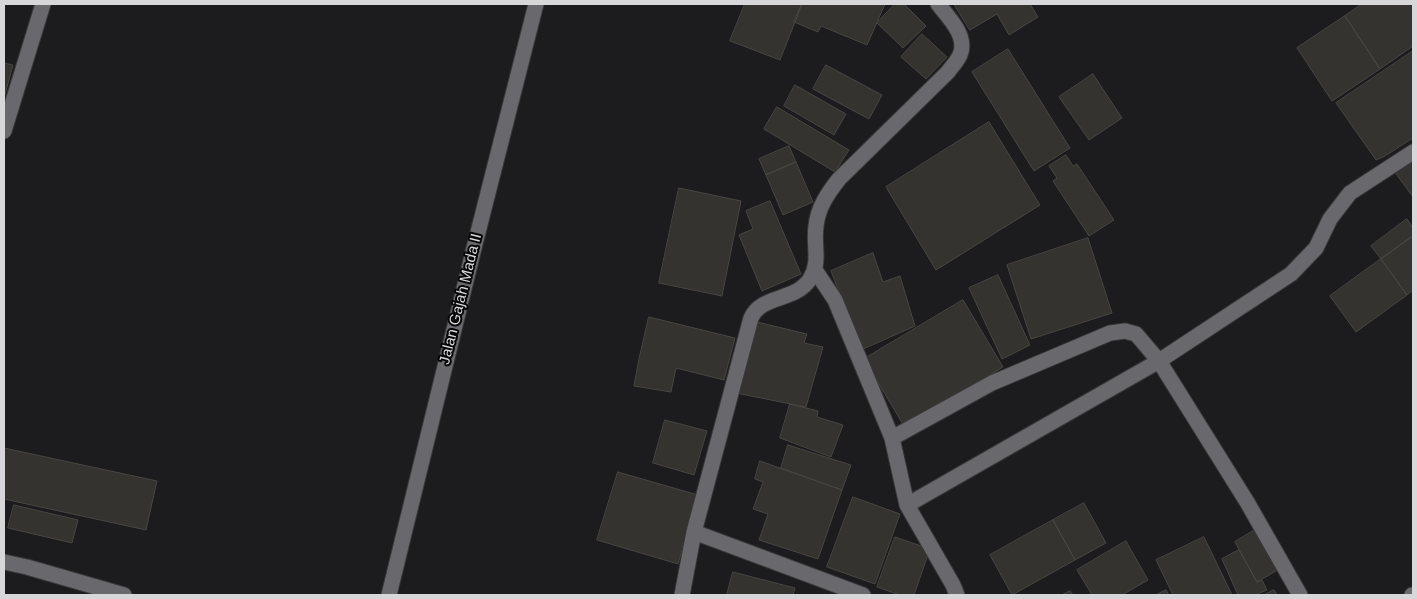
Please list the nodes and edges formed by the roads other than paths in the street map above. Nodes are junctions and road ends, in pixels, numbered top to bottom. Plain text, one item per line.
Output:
1 (43, 4) edge
2 (536, 4) edge
3 (938, 4) edge
4 (4, 131) edge
5 (1413, 152) edge
6 (815, 270) junction
7 (1159, 361) junction
8 (892, 438) junction
9 (907, 505) junction
10 (694, 532) junction
11 (4, 562) edge
12 (124, 595) edge
13 (389, 595) edge
14 (682, 595) edge
15 (863, 595) edge
16 (957, 595) edge
17 (1300, 595) edge

1 - 4 street
2 - 13 street, Jalan Gajah Mada II
3 - 6 street
5 - 7 street
6 - 8 street
6 - 10 street
7 - 8 street
7 - 9 street
7 - 17 street
8 - 9 street
9 - 16 street
10 - 14 street
10 - 15 street
11 - 12 street

